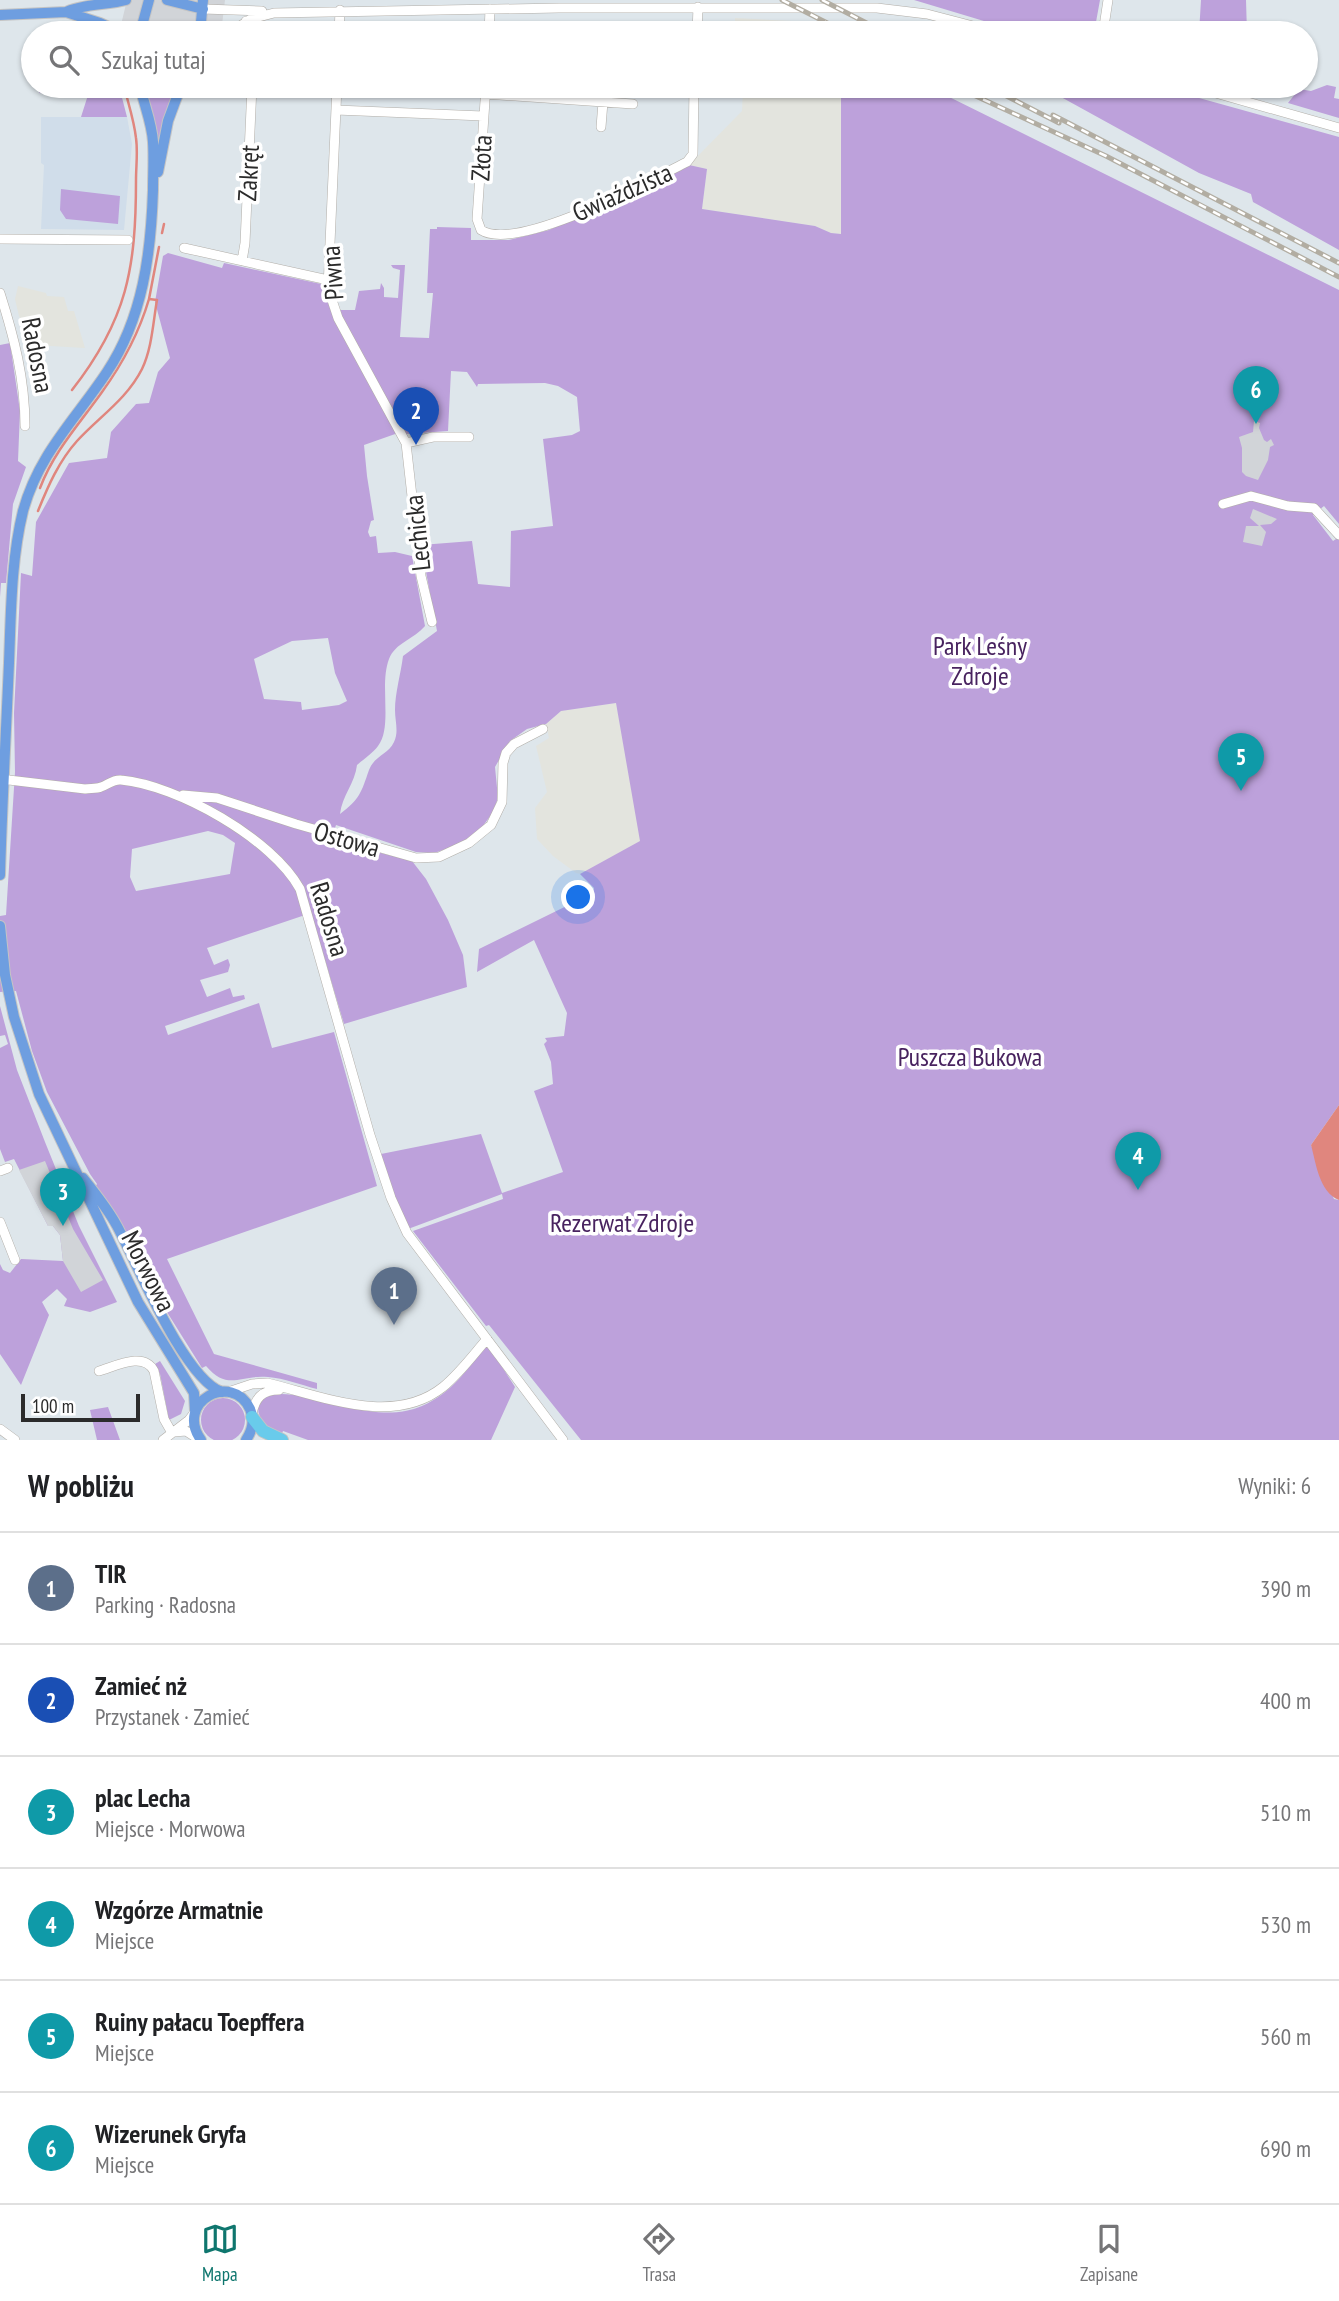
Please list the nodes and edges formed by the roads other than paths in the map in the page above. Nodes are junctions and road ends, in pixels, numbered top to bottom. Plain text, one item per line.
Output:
1 (126, 0) edge
2 (149, 0) edge
3 (167, 0) edge
4 (1108, 0) edge
5 (203, 4) edge
6 (698, 8) junction
7 (490, 9) junction
8 (340, 11) junction
9 (66, 12) junction
10 (274, 13) junction
11 (0, 15) edge
12 (94, 21) edge
13 (143, 21) edge
14 (246, 21) edge
15 (340, 21) edge
16 (490, 21) edge
17 (697, 21) edge
18 (954, 21) edge
19 (1105, 21) edge
20 (144, 98) edge
21 (177, 98) edge
22 (251, 98) edge
23 (336, 98) edge
24 (485, 98) edge
25 (564, 98) edge
26 (694, 98) edge
27 (1233, 98) edge
28 (603, 102) junction
29 (633, 104) dead end
30 (335, 110) junction
31 (483, 116) junction
32 (601, 127) dead end
33 (1339, 128) edge
34 (152, 209) junction
35 (481, 230) joint
36 (0, 239) edge
37 (128, 240) dead end
38 (184, 248) dead end
39 (242, 261) junction
40 (328, 280) junction
41 (0, 293) edge
42 (25, 426) dead end
43 (469, 437) dead end
44 (407, 443) junction
45 (1223, 504) dead end
46 (1339, 536) edge
47 (432, 622) dead end
48 (543, 729) dead end
49 (2, 780) edge
50 (180, 795) junction
51 (0, 875) edge
52 (0, 926) edge
53 (65, 1149) junction
54 (0, 1222) edge
55 (15, 1260) dead end
56 (487, 1339) junction
57 (99, 1371) dead end
58 (224, 1392) junction
59 (300, 1392) junction
60 (195, 1411) junction
61 (252, 1417) junction
62 (0, 1429) edge
63 (172, 1433) junction
64 (15, 1440) edge
65 (163, 1440) edge
66 (200, 1440) edge
67 (246, 1440) edge
68 (282, 1440) edge
69 (563, 1440) edge

1 - 9 main road
2 - 13 main road
3 - 5 main road
4 - 19 street
5 - 10 street
6 - 7 street
6 - 17 street
6 - 18 street
7 - 8 street
7 - 16 street
8 - 10 street
8 - 15 street
9 - 11 main road
9 - 12 main road
10 - 14 street
20 - 34 main road
21 - 34 main road
22 - 39 street, Zakręt
23 - 30 street, Piwna
24 - 31 street, Złota
25 - 28 street
26 - 35 street, Gwiaździsta
27 - 33 street
28 - 29 street
28 - 32 street
30 - 31 street
30 - 40 street, Piwna
31 - 35 street, Złota
34 - 49 main road
36 - 37 street
38 - 39 street
39 - 40 street
40 - 44 street, Piwna
41 - 42 street, Radosna
43 - 44 street
44 - 47 street, Lechicka
45 - 46 street
48 - 50 street, Ostowa
49 - 50 street, Radosna
49 - 51 main road
50 - 56 street, Radosna
52 - 53 main road, Morwowa
53 - 58 main road, Morwowa
53 - 60 main road, Morwowa
54 - 55 street
56 - 59 street
56 - 69 street, Radosna
57 - 63 street
58 - 59 street
58 - 60 main road
58 - 61 main road, Morwowa
59 - 61 street
60 - 63 street
60 - 66 main road, Morwowa
61 - 67 main road
61 - 68 highway
62 - 64 street
63 - 65 street
63 - 66 street

